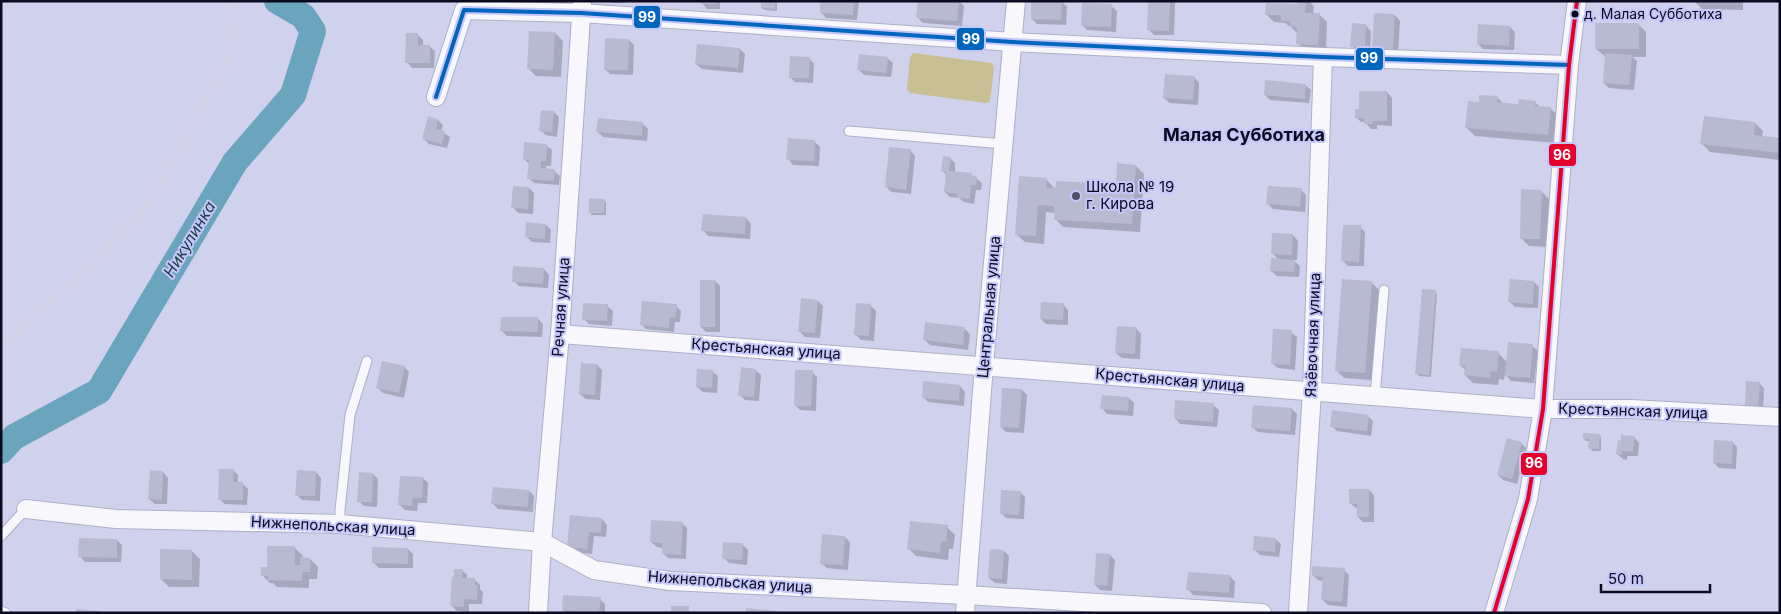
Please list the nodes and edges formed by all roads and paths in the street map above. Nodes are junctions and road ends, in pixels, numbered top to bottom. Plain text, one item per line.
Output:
1 (226, 1) edge
2 (1016, 1) edge
3 (1577, 1) edge
4 (464, 6) edge
5 (582, 7) edge
6 (1014, 42) junction
7 (1323, 57) junction
8 (1569, 65) junction
9 (436, 97) dead end
10 (849, 131) dead end
11 (1004, 144) junction
12 (1384, 290) dead end
13 (560, 334) junction
14 (1, 348) edge
15 (367, 361) dead end
16 (984, 365) junction
17 (1312, 391) junction
18 (1375, 396) junction
19 (1543, 409) junction
20 (1780, 417) edge
21 (26, 509) joint
22 (340, 524) junction
23 (1, 536) edge
24 (542, 542) junction
25 (966, 595) junction
26 (1069, 607) edge
27 (1, 611) edge
28 (6, 613) edge
29 (538, 613) edge
30 (965, 613) edge
31 (1262, 613) edge
32 (1298, 613) edge
33 (1494, 613) edge

1 - 14 path
2 - 6 street, Центральная улица
3 - 8 street
4 - 5 street
4 - 9 street
5 - 6 street
5 - 13 street, Речная улица
6 - 7 street
6 - 11 street, Центральная улица
7 - 8 street
7 - 17 street, Язёвочная улица
8 - 19 street
10 - 11 lane
11 - 16 street, Центральная улица
12 - 18 lane
13 - 16 street, Крестьянская улица
13 - 24 street, Речная улица
15 - 22 lane
16 - 17 street, Крестьянская улица
16 - 25 street, Центральная улица
17 - 18 street, Крестьянская улица
17 - 32 street, Язёвочная улица
18 - 19 street, Крестьянская улица
19 - 20 street, Крестьянская улица
19 - 33 street
21 - 22 street, Нижнепольская улица
21 - 23 lane
22 - 24 street, Нижнепольская улица
24 - 25 street, Нижнепольская улица
24 - 29 street, Речная улица
25 - 26 street, Нижнепольская улица
25 - 30 street, Центральная улица
26 - 31 street, Нижнепольская улица
27 - 28 lane

